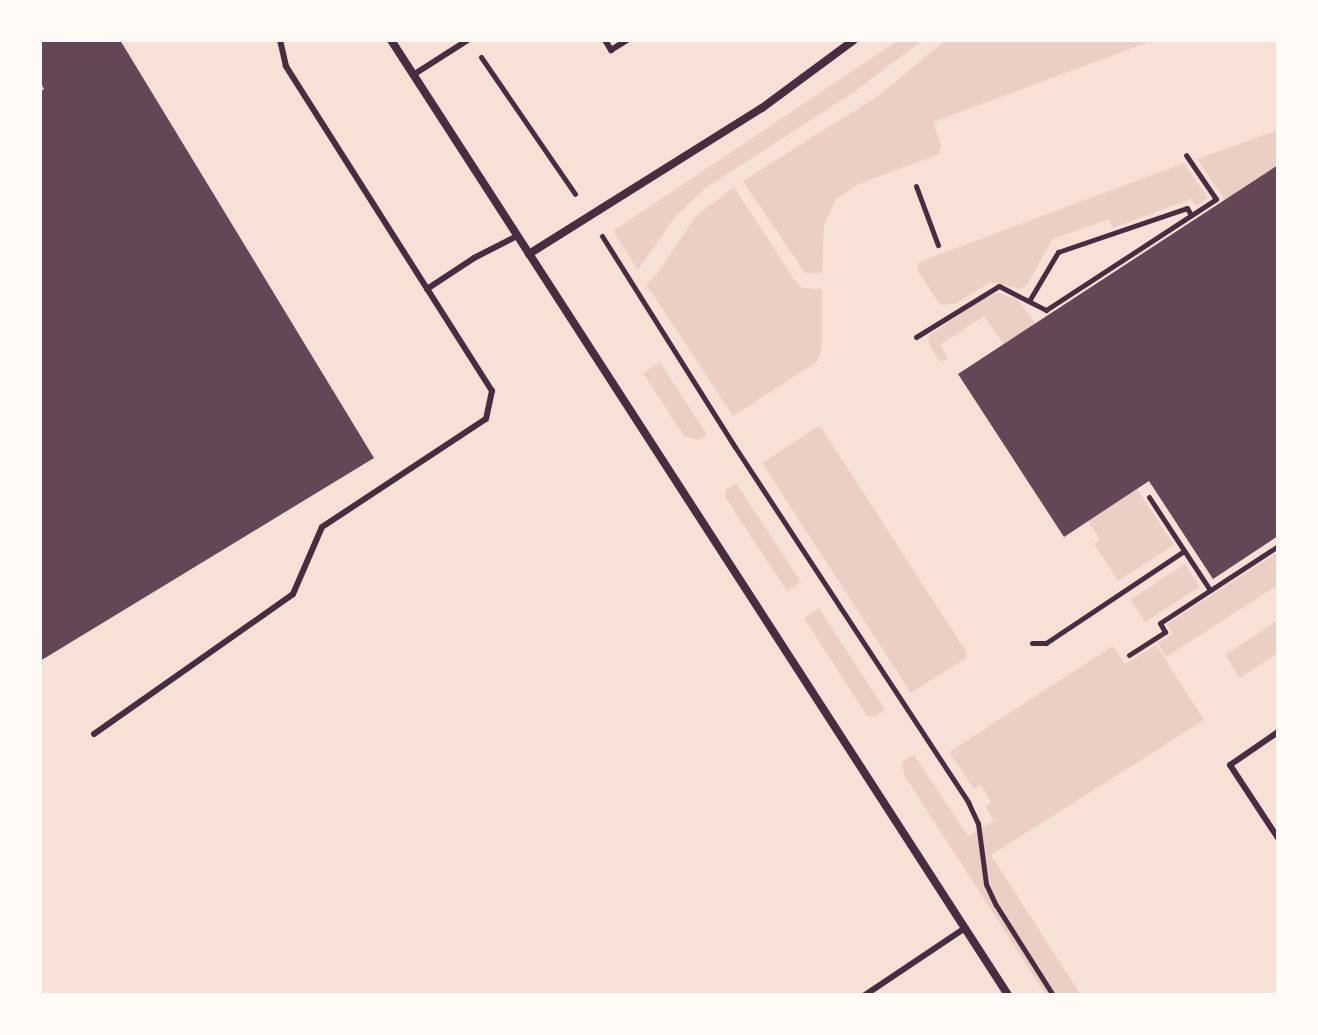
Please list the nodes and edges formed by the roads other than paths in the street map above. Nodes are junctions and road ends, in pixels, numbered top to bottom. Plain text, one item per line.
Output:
1 (280, 40) edge
2 (391, 40) edge
3 (468, 40) edge
4 (605, 40) edge
5 (627, 40) edge
6 (854, 40) edge
7 (413, 75) junction
8 (517, 236) junction
9 (529, 254) junction
10 (427, 289) junction
11 (1278, 732) edge
12 (94, 734) dead end
13 (1278, 838) edge
14 (965, 928) junction
15 (865, 995) edge
16 (1008, 995) edge

1 - 10 lane
2 - 7 street
3 - 7 lane
4 - 5 lane
6 - 9 street
7 - 8 street
8 - 9 street
8 - 10 lane
9 - 14 street
10 - 12 lane
11 - 13 lane
14 - 15 lane
14 - 16 street

